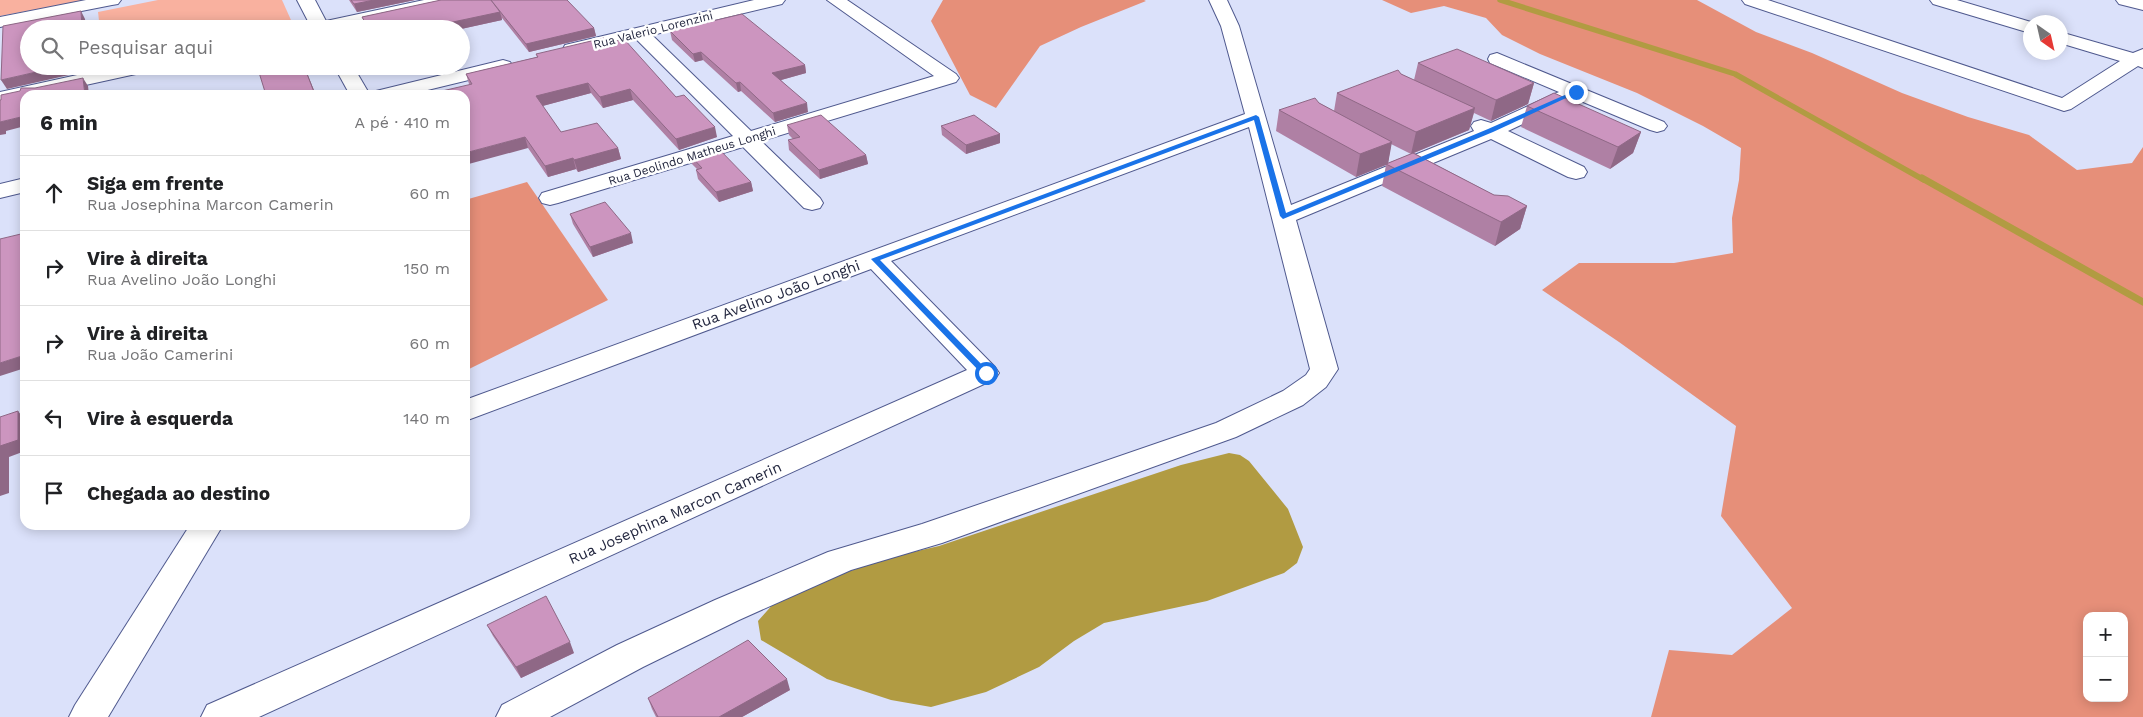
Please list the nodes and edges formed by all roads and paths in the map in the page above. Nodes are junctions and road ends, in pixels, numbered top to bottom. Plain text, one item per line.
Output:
1 (112, 0) edge
2 (306, 0) edge
3 (448, 0) edge
4 (776, 0) edge
5 (836, 0) edge
6 (1218, 0) edge
7 (1750, 0) edge
8 (1940, 0) edge
9 (2125, 0) edge
10 (2143, 5) edge
11 (315, 20) edge
12 (356, 20) edge
13 (0, 22) edge
14 (2023, 26) edge
15 (640, 33) junction
16 (2068, 39) edge
17 (554, 54) edge
18 (1497, 59) dead end
19 (2141, 59) edge
20 (516, 63) edge
21 (470, 74) edge
22 (104, 75) edge
23 (348, 75) edge
24 (466, 75) edge
25 (36, 90) edge
26 (357, 90) edge
27 (404, 90) edge
28 (1576, 92) junction
29 (20, 94) edge
30 (0, 98) edge
31 (1256, 117) junction
32 (1465, 118) edge
33 (1657, 126) dead end
34 (1491, 131) junction
35 (747, 139) junction
36 (1383, 151) edge
37 (1408, 165) junction
38 (1576, 172) dead end
39 (1435, 179) edge
40 (20, 186) edge
41 (0, 191) edge
42 (550, 198) dead end
43 (812, 203) dead end
44 (1283, 216) junction
45 (875, 259) junction
46 (470, 409) edge
47 (204, 530) edge
48 (88, 717) edge
49 (220, 717) edge
50 (515, 717) edge

1 - 13 street
2 - 11 street
3 - 12 street
4 - 15 street, Rua Valerio Lorenzini
5 - 35 street, Rua Deolindo Matheus Longhi
6 - 31 street
7 - 19 street
8 - 14 street
9 - 10 street
15 - 17 street, Rua Valerio Lorenzini
15 - 35 street
16 - 19 street
18 - 28 street
20 - 21 street
22 - 25 street
23 - 26 street
24 - 27 street
28 - 33 street
28 - 34 street
29 - 30 street
31 - 44 street
31 - 45 street, Rua Avelino João Longhi
32 - 34 street
34 - 37 street
34 - 38 street
35 - 42 street, Rua Deolindo Matheus Longhi
35 - 43 street
36 - 37 street
37 - 39 street
37 - 44 street
40 - 41 street
44 - 50 street
45 - 46 street, Rua Avelino João Longhi
45 - 49 street, Rua Josephina Marcon Camerin
47 - 48 street

